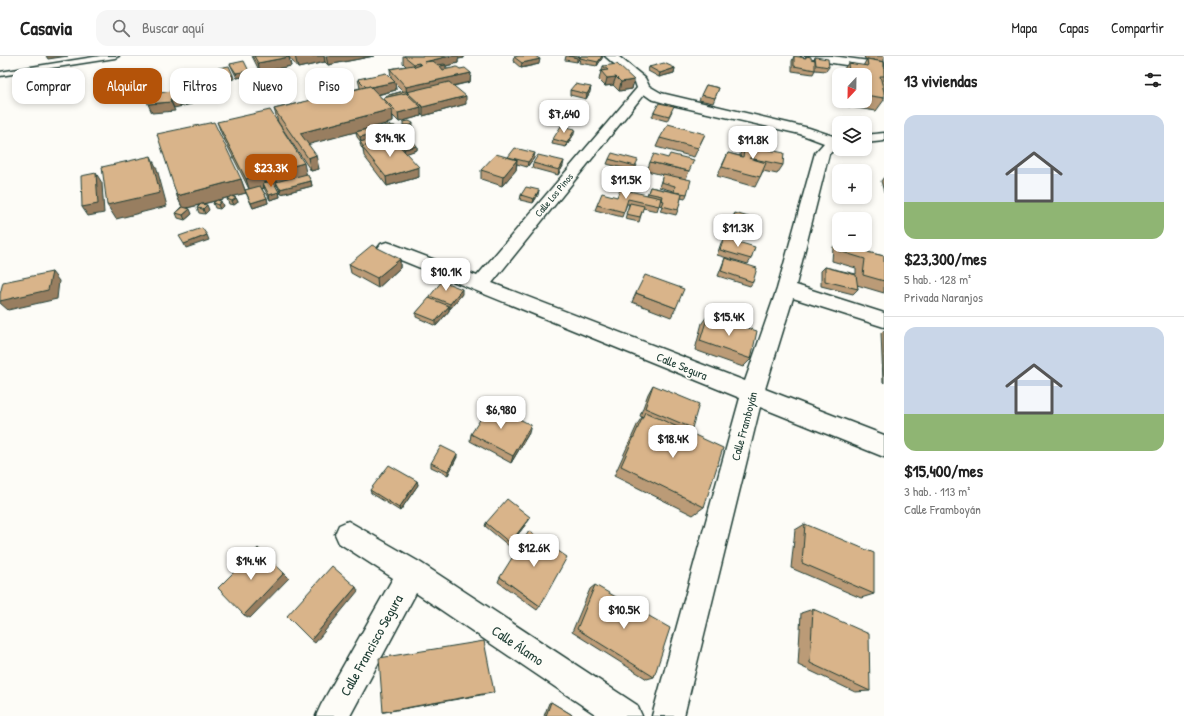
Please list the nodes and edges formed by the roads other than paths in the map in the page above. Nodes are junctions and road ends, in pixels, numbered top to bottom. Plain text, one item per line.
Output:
1 (115, 56) edge
2 (611, 56) edge
3 (807, 56) edge
4 (884, 67) edge
5 (0, 74) edge
6 (643, 88) junction
7 (884, 137) edge
8 (872, 138) edge
9 (832, 141) edge
10 (832, 145) edge
11 (387, 248) dead end
12 (480, 285) junction
13 (786, 289) junction
14 (884, 320) edge
15 (752, 394) junction
16 (884, 446) edge
17 (348, 534) dead end
18 (411, 573) junction
19 (332, 716) edge
20 (626, 716) edge
21 (668, 716) edge

1 - 5 lane
2 - 6 street
3 - 4 street
6 - 9 street
6 - 12 street, Calle Los Pinos
7 - 8 street
10 - 13 street, Calle Framboyán
11 - 12 street, Calle Segura
12 - 15 street, Calle Segura
13 - 14 street
13 - 15 street, Calle Framboyán
15 - 16 street, Calle Segura
15 - 21 street, Calle Framboyán
17 - 18 street, Calle Álamo
18 - 19 street, Calle Francisco Segura
18 - 20 street, Calle Álamo

